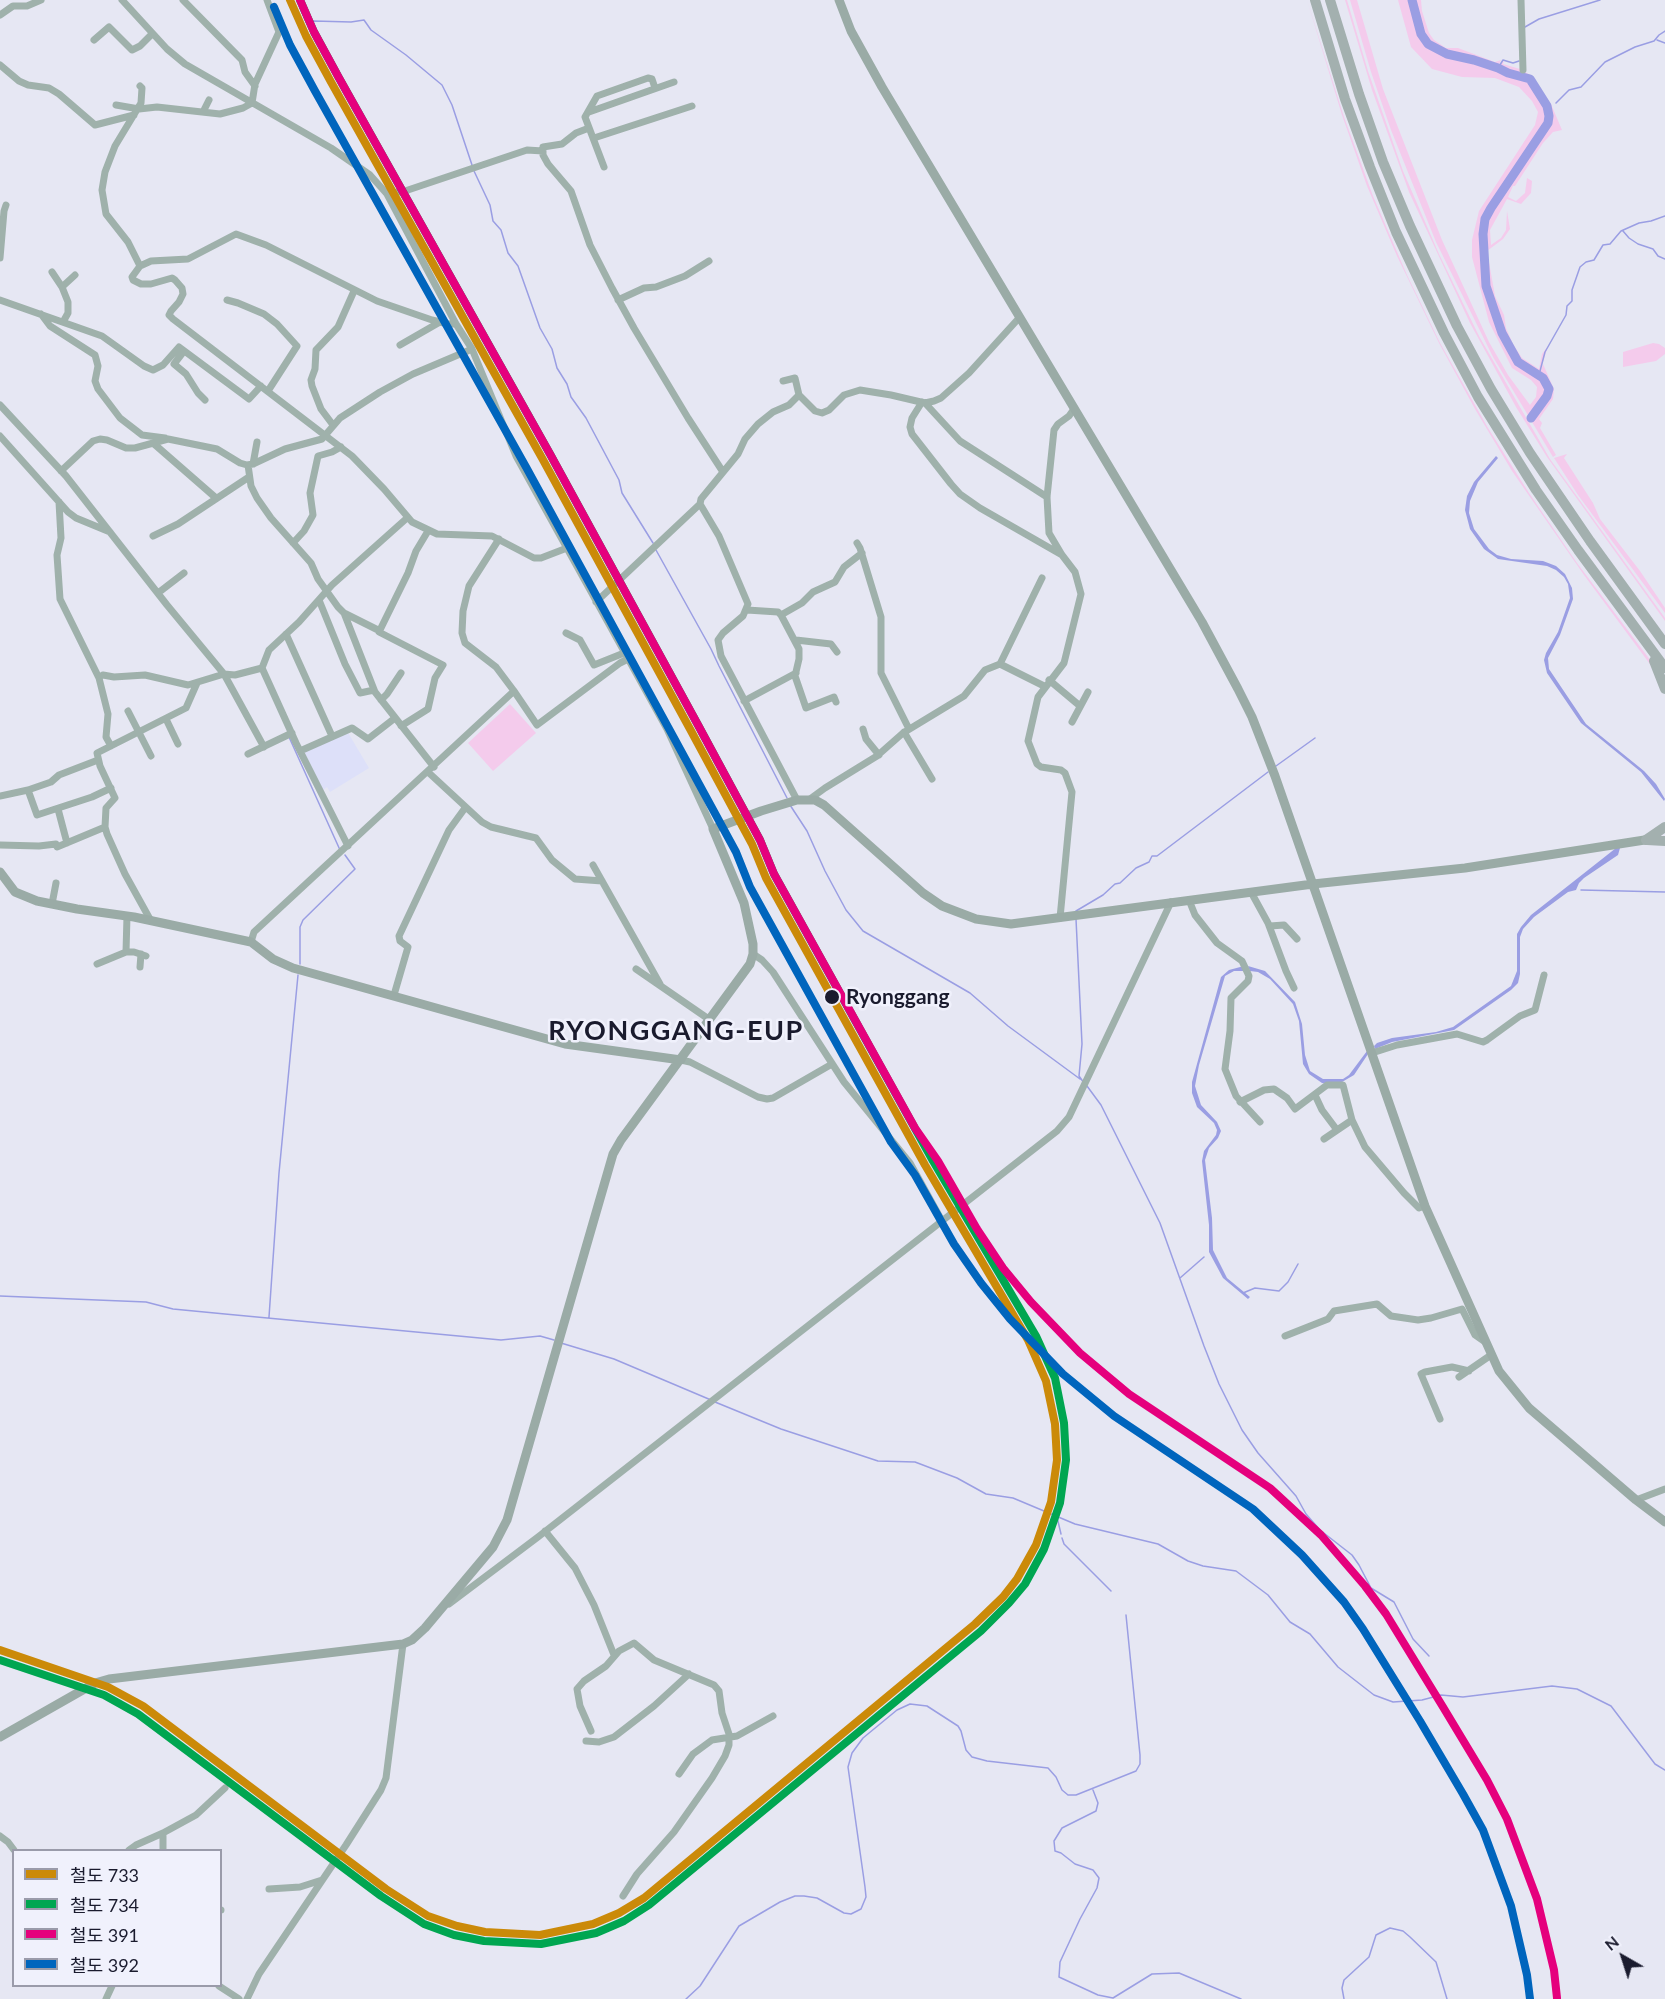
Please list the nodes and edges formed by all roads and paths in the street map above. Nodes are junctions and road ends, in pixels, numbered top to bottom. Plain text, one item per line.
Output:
1 (41, 0) edge
2 (122, 0) edge
3 (183, 0) edge
4 (267, 0) edge
5 (838, 0) edge
6 (1315, 0) edge
7 (1330, 0) edge
8 (1521, 0) edge
9 (10, 4) edge
10 (0, 15) edge
11 (152, 34) junction
12 (94, 40) dead end
13 (0, 65) edge
14 (1523, 70) dead end
15 (674, 82) dead end
16 (140, 86) dead end
17 (255, 86) junction
18 (655, 88) junction
19 (209, 100) dead end
20 (252, 103) junction
21 (116, 105) dead end
22 (692, 106) dead end
23 (137, 112) junction
24 (203, 112) junction
25 (589, 112) junction
26 (589, 128) junction
27 (594, 138) junction
28 (543, 151) junction
29 (604, 167) dead end
30 (387, 194) junction
31 (6, 205) dead end
32 (0, 258) edge
33 (709, 261) dead end
34 (140, 266) junction
35 (52, 272) dead end
36 (75, 275) dead end
37 (62, 287) junction
38 (354, 291) junction
39 (0, 300) edge
40 (227, 300) dead end
41 (618, 300) junction
42 (41, 314) junction
43 (1019, 318) junction
44 (454, 320) junction
45 (63, 322) junction
46 (440, 322) junction
47 (400, 345) dead end
48 (472, 349) junction
49 (184, 351) junction
50 (783, 381) dead end
51 (264, 388) junction
52 (799, 395) junction
53 (205, 400) dead end
54 (923, 402) junction
55 (0, 405) edge
56 (1074, 409) junction
57 (333, 425) junction
58 (326, 435) junction
59 (0, 436) edge
60 (168, 439) junction
61 (257, 442) dead end
62 (153, 443) junction
63 (341, 447) junction
64 (250, 465) junction
65 (61, 471) junction
66 (723, 472) junction
67 (249, 477) junction
68 (1047, 496) junction
69 (216, 498) junction
70 (59, 502) junction
71 (700, 504) junction
72 (407, 518) junction
73 (428, 531) junction
74 (110, 532) junction
75 (153, 536) dead end
76 (499, 539) junction
77 (293, 543) junction
78 (857, 543) dead end
79 (567, 548) junction
80 (862, 553) junction
81 (1062, 555) junction
82 (184, 573) dead end
83 (1042, 578) dead end
84 (326, 592) junction
85 (158, 593) junction
86 (319, 600) junction
87 (596, 602) junction
88 (747, 610) junction
89 (344, 613) junction
90 (782, 615) junction
91 (380, 630) junction
92 (566, 633) dead end
93 (285, 634) junction
94 (1641, 636) junction
95 (796, 640) junction
96 (1665, 644) edge
97 (837, 652) dead end
98 (626, 656) junction
99 (1000, 664) junction
100 (262, 668) junction
101 (1665, 668) edge
102 (401, 673) dead end
103 (796, 673) junction
104 (224, 674) junction
105 (104, 675) dead end
106 (197, 683) junction
107 (1047, 683) junction
108 (1665, 689) edge
109 (374, 690) junction
110 (514, 691) junction
111 (1088, 692) dead end
112 (381, 700) junction
113 (744, 701) junction
114 (836, 702) dead end
115 (1080, 706) junction
116 (128, 711) dead end
117 (394, 718) junction
118 (166, 719) junction
119 (1072, 722) dead end
120 (401, 726) junction
121 (863, 729) dead end
122 (906, 731) junction
123 (139, 733) junction
124 (292, 733) junction
125 (332, 736) junction
126 (178, 744) dead end
127 (111, 746) junction
128 (264, 747) junction
129 (300, 751) junction
130 (248, 754) dead end
131 (879, 755) junction
132 (151, 756) dead end
133 (98, 760) junction
134 (431, 769) junction
135 (932, 779) dead end
136 (111, 788) junction
137 (28, 790) junction
138 (0, 796) edge
139 (810, 799) junction
140 (792, 802) junction
141 (465, 808) junction
142 (58, 809) junction
143 (105, 827) junction
144 (1665, 827) edge
145 (713, 829) junction
146 (1665, 839) edge
147 (1646, 840) junction
148 (68, 843) junction
149 (0, 845) edge
150 (348, 846) junction
151 (593, 865) dead end
152 (0, 871) edge
153 (602, 881) junction
154 (56, 883) dead end
155 (1313, 884) junction
156 (1251, 892) junction
157 (1189, 900) junction
158 (1171, 902) junction
159 (52, 904) junction
160 (127, 916) junction
161 (1060, 918) junction
162 (151, 921) junction
163 (1270, 926) junction
164 (1297, 939) dead end
165 (251, 942) junction
166 (126, 952) junction
167 (753, 954) junction
168 (97, 964) dead end
169 (140, 967) dead end
170 (636, 969) dead end
171 (1544, 975) dead end
172 (660, 984) junction
173 (1294, 988) dead end
174 (394, 995) junction
175 (710, 1020) junction
176 (1371, 1050) junction
177 (681, 1060) junction
178 (832, 1064) junction
179 (1315, 1095) junction
180 (1240, 1102) junction
181 (1352, 1120) junction
182 (1260, 1122) dead end
183 (1337, 1130) junction
184 (1324, 1139) dead end
185 (1425, 1206) junction
186 (942, 1221) junction
187 (1285, 1336) dead end
188 (1485, 1342) junction
189 (1491, 1355) junction
190 (1469, 1371) junction
191 (1459, 1377) dead end
192 (1440, 1419) dead end
193 (1665, 1489) edge
194 (1636, 1500) junction
195 (1665, 1522) edge
196 (545, 1531) junction
197 (443, 1608) junction
198 (403, 1644) junction
199 (614, 1655) junction
200 (688, 1674) junction
201 (773, 1716) dead end
202 (591, 1731) dead end
203 (0, 1737) edge
204 (729, 1737) junction
205 (586, 1741) dead end
206 (679, 1774) dead end
207 (225, 1788) dead end
208 (163, 1833) junction
209 (0, 1836) edge
210 (13, 1849) edge
211 (131, 1849) edge
212 (163, 1849) edge
213 (323, 1879) junction
214 (269, 1889) dead end
215 (623, 1896) dead end
216 (221, 1987) edge
217 (239, 1999) edge
218 (247, 1999) edge

1 - 9 street
2 - 11 street
3 - 17 street
4 - 17 street
5 - 43 main road
6 - 94 highway
7 - 96 highway
8 - 14 street
9 - 10 street
11 - 12 street
11 - 20 street
13 - 23 street
15 - 18 street
16 - 23 street
17 - 20 street
18 - 25 street
18 - 25 street
19 - 24 street
20 - 24 street
20 - 30 street
21 - 23 street
22 - 27 street
23 - 24 street
23 - 34 street
25 - 26 street
26 - 27 street
26 - 28 street
27 - 29 street
28 - 30 street
28 - 41 street
30 - 44 street
31 - 32 street
33 - 41 street
34 - 38 street
34 - 51 street
35 - 37 street
36 - 37 street
37 - 45 street
38 - 46 street
38 - 57 street
39 - 42 street
40 - 51 street
41 - 66 street
42 - 45 street
42 - 60 street
43 - 54 street
43 - 56 main road
44 - 46 street
44 - 48 street
45 - 49 street
46 - 47 street
48 - 57 street
48 - 79 street
49 - 51 street
49 - 53 street
50 - 52 street
51 - 58 street
52 - 54 street
52 - 66 street
54 - 68 street
54 - 81 street
55 - 65 street
56 - 68 street
56 - 155 main road
57 - 58 street
58 - 63 street
58 - 64 street
59 - 70 street
60 - 62 street
60 - 64 street
61 - 64 street
62 - 65 street
62 - 69 street
63 - 72 street
63 - 77 street
64 - 67 street
65 - 74 street
66 - 71 street
67 - 69 street
67 - 77 street
68 - 81 street
69 - 75 street
70 - 74 street
70 - 127 street
71 - 87 street
71 - 88 street
72 - 73 street
72 - 84 street
73 - 76 street
73 - 91 street
74 - 85 street
76 - 79 street
76 - 110 street
77 - 84 street
78 - 80 street
79 - 87 street
80 - 90 street
80 - 122 street
81 - 107 street
82 - 85 street
83 - 99 street
84 - 86 street
84 - 89 street
85 - 104 street
86 - 93 street
86 - 109 street
87 - 98 street
88 - 90 street
88 - 113 street
89 - 91 street
89 - 109 street
90 - 95 street
91 - 120 street
92 - 98 street
93 - 100 street
93 - 125 street
94 - 101 highway
94 - 108 highway
95 - 97 street
95 - 103 street
98 - 110 street
98 - 145 street
99 - 107 street
99 - 122 street
100 - 104 street
100 - 124 street
102 - 112 street
103 - 113 street
103 - 114 street
104 - 106 street
104 - 128 street
105 - 106 street
106 - 118 street
107 - 115 street
107 - 161 street
109 - 112 street
110 - 134 street
111 - 115 street
112 - 117 street
113 - 140 street
115 - 119 street
116 - 123 street
117 - 120 street
117 - 125 street
118 - 123 street
118 - 126 street
120 - 134 street
121 - 131 street
122 - 131 street
122 - 135 street
123 - 127 street
123 - 132 street
124 - 128 street
124 - 129 street
125 - 129 street
127 - 133 street
128 - 130 street
129 - 150 street
131 - 139 street
133 - 136 street
133 - 137 street
134 - 141 street
134 - 150 street
136 - 142 street
136 - 143 street
137 - 138 street
137 - 142 street
139 - 140 main road
139 - 161 main road
140 - 145 main road
141 - 153 street
141 - 174 street
142 - 148 street
143 - 148 street
143 - 162 street
144 - 147 highway
145 - 167 main road
146 - 147 highway
147 - 155 main road
148 - 149 street
150 - 165 street
151 - 153 street
152 - 159 main road
153 - 172 street
154 - 159 street
155 - 156 main road
155 - 176 main road
156 - 157 main road
156 - 163 street
157 - 158 main road
157 - 180 street
158 - 161 main road
158 - 186 street
159 - 160 main road
160 - 162 main road
160 - 166 street
162 - 165 main road
163 - 164 street
163 - 173 street
165 - 174 main road
166 - 168 street
166 - 169 street
167 - 175 main road
167 - 178 street
170 - 172 street
171 - 176 street
172 - 175 street
174 - 177 main road
175 - 177 main road
176 - 185 main road
177 - 178 street
177 - 197 main road
178 - 186 street
179 - 180 street
179 - 181 street
179 - 183 street
180 - 182 street
181 - 183 street
181 - 185 street
183 - 184 street
185 - 188 main road
186 - 196 street
187 - 188 street
188 - 189 main road
189 - 190 street
189 - 194 main road
190 - 191 street
190 - 192 street
193 - 194 street
194 - 195 main road
196 - 197 street
196 - 199 street
197 - 198 main road
198 - 203 main road
198 - 213 street
199 - 200 street
199 - 202 street
200 - 204 street
200 - 205 street
201 - 204 street
204 - 206 street
204 - 215 street
207 - 208 street
208 - 211 street
208 - 212 street
209 - 210 street
213 - 214 street
213 - 218 street
216 - 217 street

